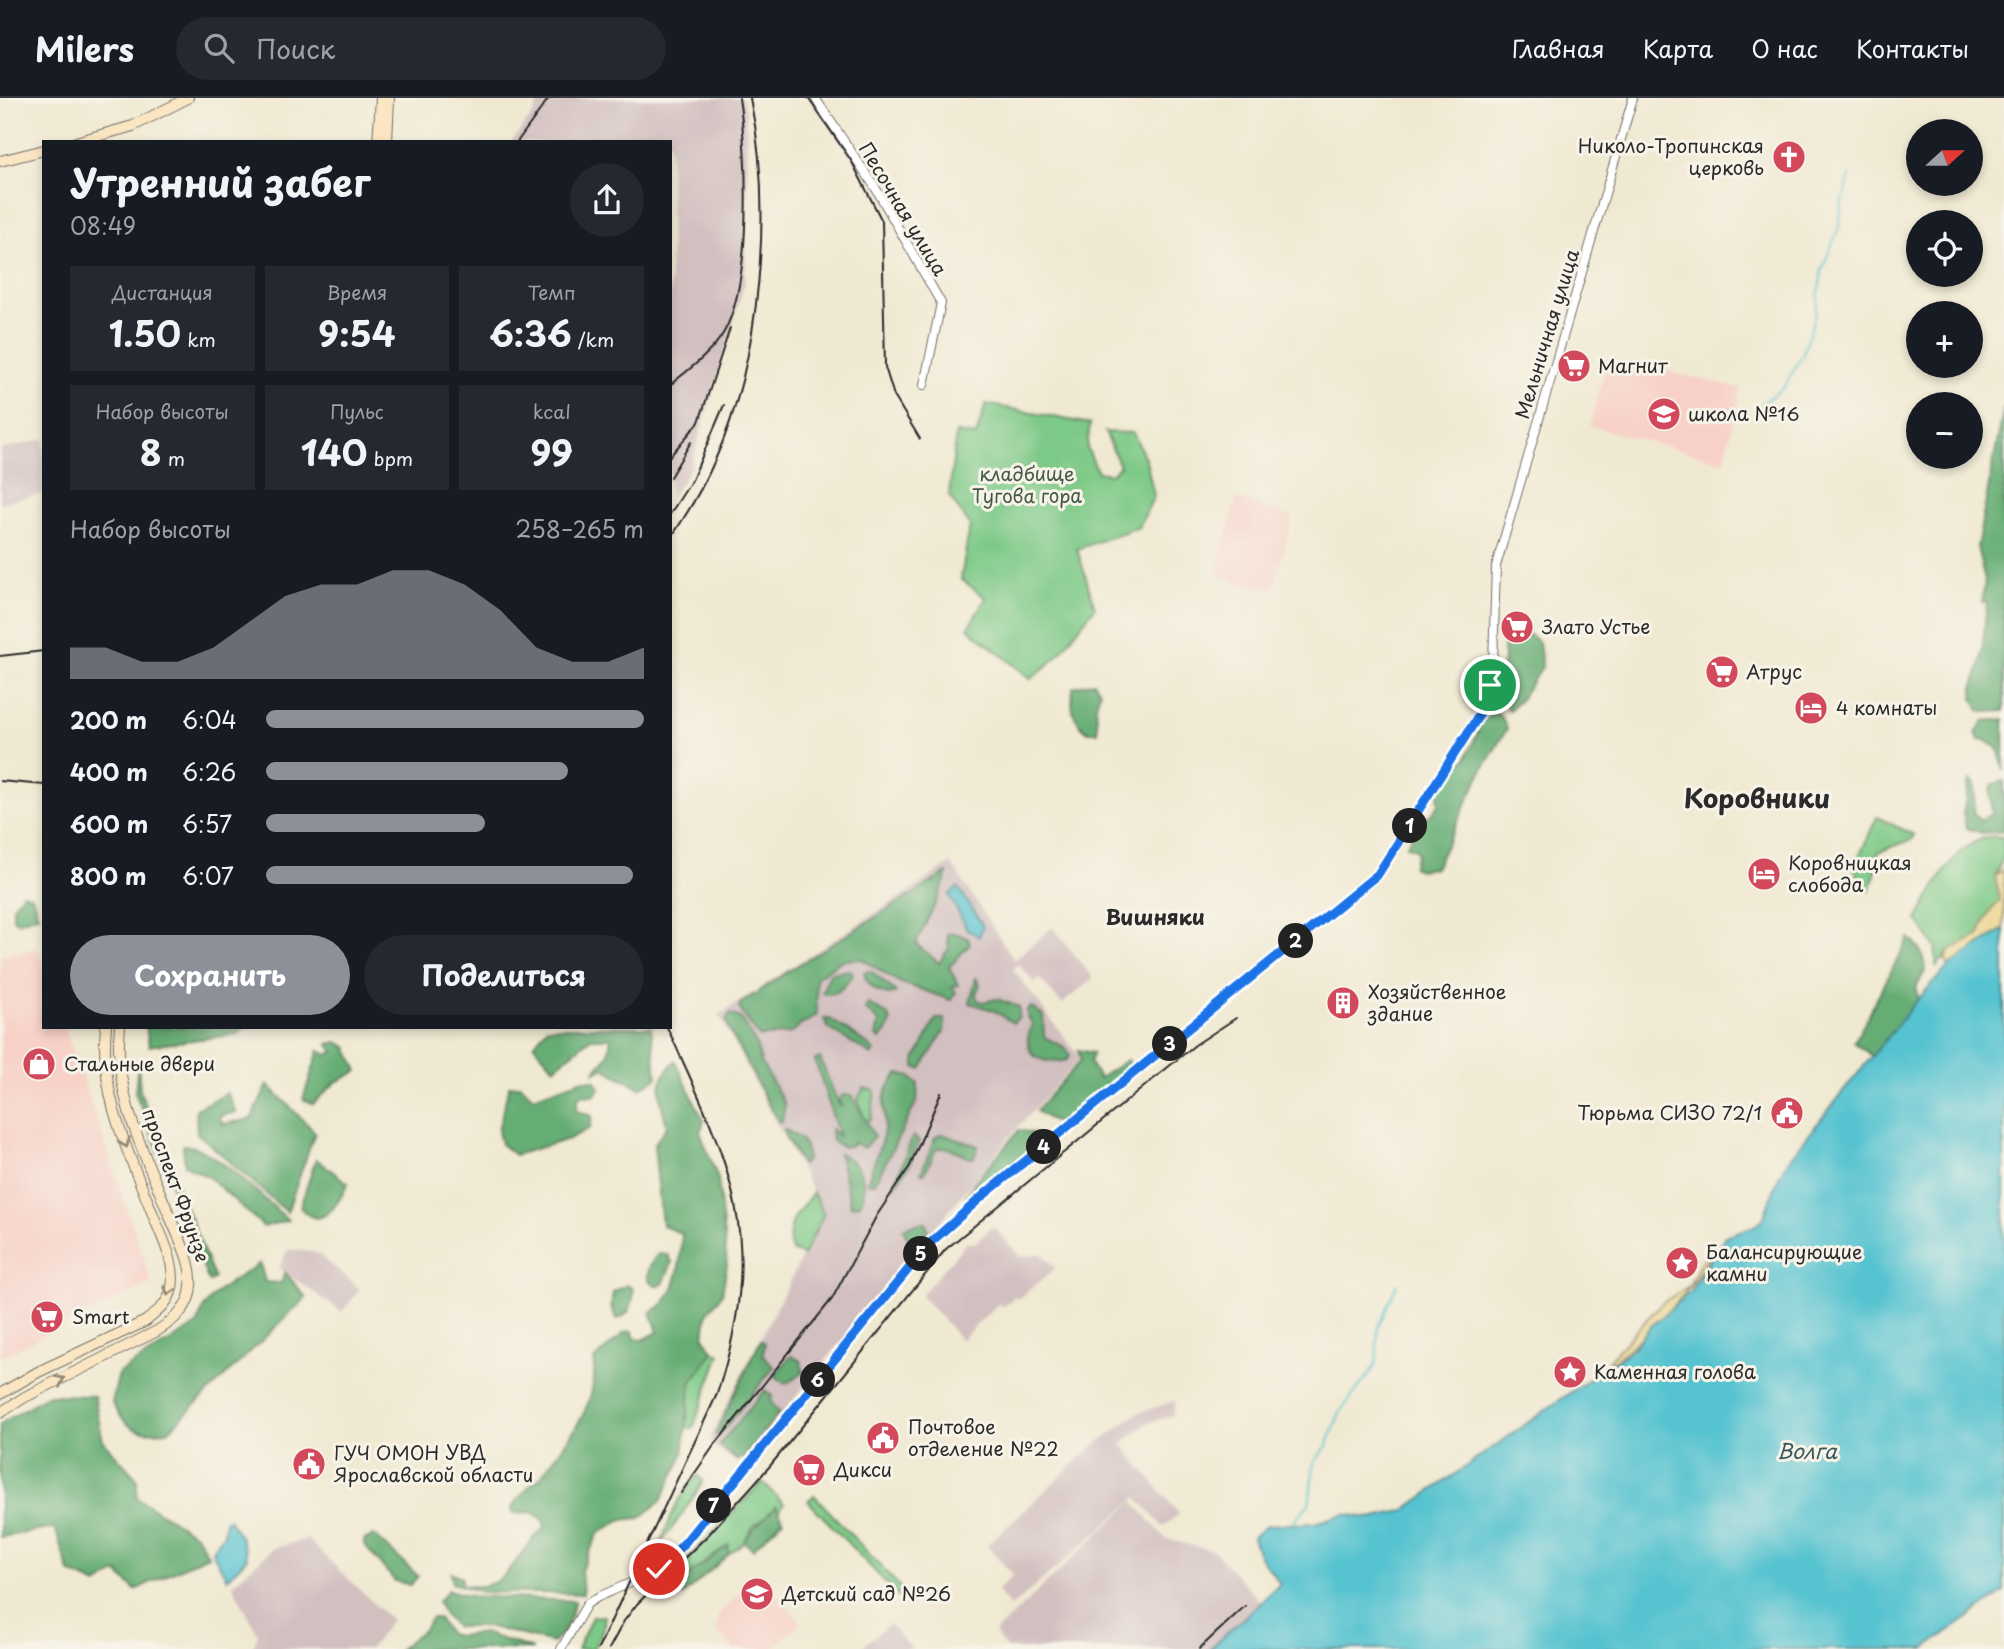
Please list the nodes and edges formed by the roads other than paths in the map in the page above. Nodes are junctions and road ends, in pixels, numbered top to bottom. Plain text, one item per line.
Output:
1 (188, 98) edge
2 (381, 98) edge
3 (390, 98) edge
4 (815, 98) edge
5 (1633, 98) edge
6 (83, 140) edge
7 (378, 140) edge
8 (387, 140) edge
9 (42, 150) edge
10 (0, 161) edge
11 (924, 385) dead end
12 (106, 1029) edge
13 (120, 1029) edge
14 (0, 1394) edge
15 (0, 1413) edge
16 (561, 1649) edge

1 - 6 main road
2 - 7 main road
3 - 8 main road
4 - 11 street, Песочная улица
5 - 16 street, Мельничная улица
9 - 10 main road
12 -> 14 main road, проспект Фрунзе
15 -> 13 main road, проспект Фрунзе

